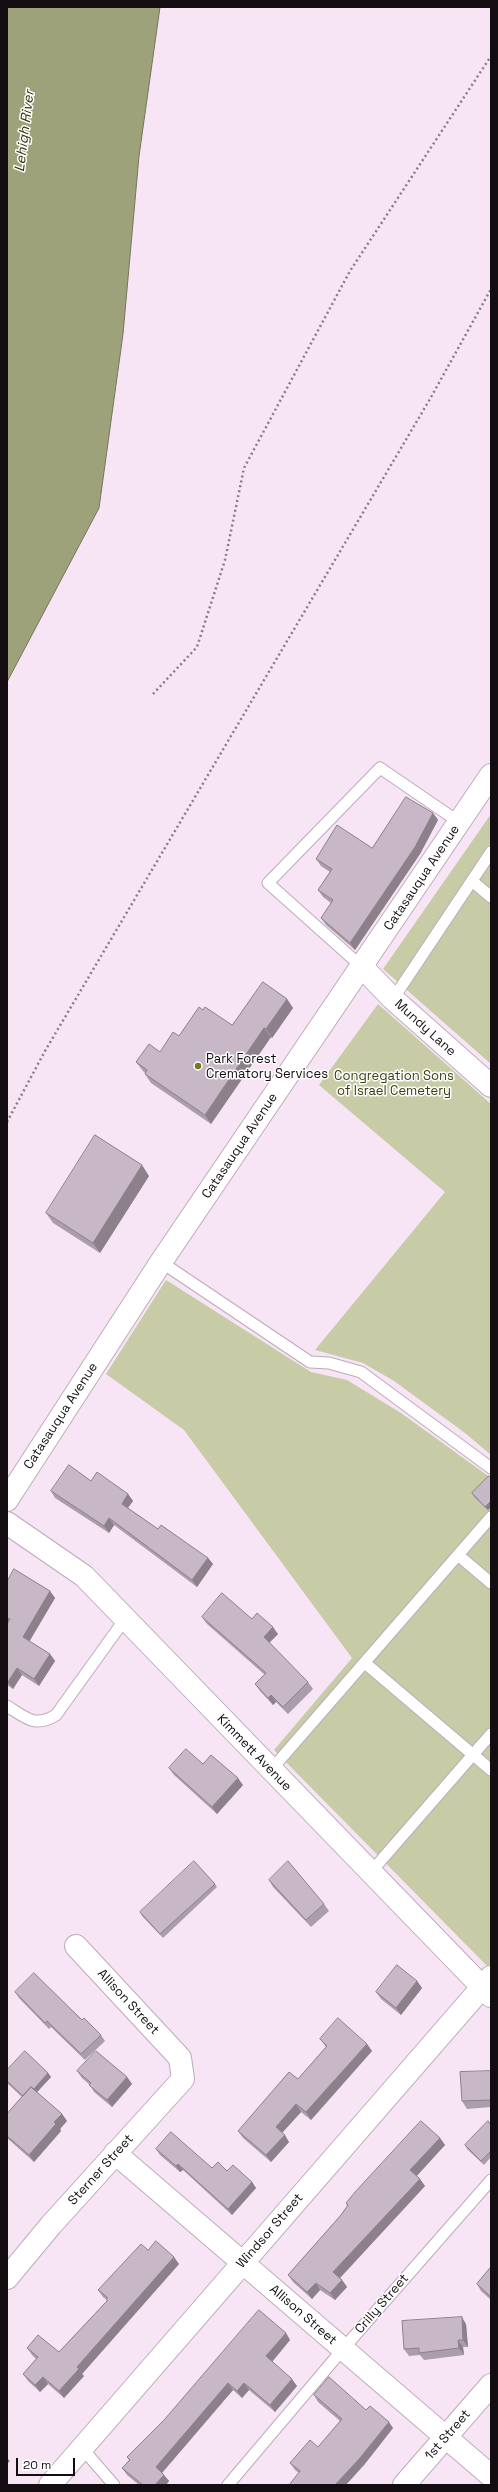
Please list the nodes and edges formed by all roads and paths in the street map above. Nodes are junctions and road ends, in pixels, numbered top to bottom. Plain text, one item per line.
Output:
1 (491, 56) edge
2 (491, 289) edge
3 (153, 694) dead end
4 (491, 775) edge
5 (459, 822) junction
6 (491, 852) edge
7 (472, 881) junction
8 (491, 897) edge
9 (362, 967) junction
10 (393, 999) junction
11 (491, 1086) edge
12 (7, 1122) edge
13 (161, 1262) junction
14 (491, 1468) edge
15 (7, 1500) edge
16 (491, 1517) edge
17 (7, 1523) edge
18 (458, 1555) junction
19 (491, 1583) edge
20 (125, 1619) junction
21 (365, 1663) junction
22 (7, 1706) edge
23 (491, 1734) edge
24 (473, 1755) junction
25 (271, 1770) junction
26 (491, 1770) edge
27 (370, 1873) junction
28 (76, 1946) dead end
29 (488, 1987) edge
30 (180, 2058) joint
31 (116, 2154) junction
32 (491, 2180) edge
33 (243, 2262) junction
34 (7, 2278) edge
35 (343, 2349) junction
36 (491, 2385) edge
37 (445, 2437) junction
38 (82, 2448) junction
39 (491, 2476) edge
40 (50, 2485) edge
41 (114, 2485) edge
42 (228, 2485) edge
43 (404, 2485) edge

1 - 3 path
2 - 12 path
4 - 5 street, Catasauqua Avenue
5 - 9 street, Catasauqua Avenue
5 - 9 lane
6 - 7 lane
7 - 8 lane
7 - 10 lane
9 - 10 street, Mundy Lane
9 - 13 street, Catasauqua Avenue
10 - 11 street, Mundy Lane
13 - 14 lane
13 - 15 street, Catasauqua Avenue
16 - 18 lane
17 - 20 street, Kimmett Avenue
18 - 19 lane
18 - 21 lane
20 - 22 lane
20 - 25 street, Kimmett Avenue
21 - 24 lane
21 - 25 lane
23 - 24 lane
24 - 26 lane
24 - 27 lane
25 - 27 street, Kimmett Avenue
27 - 29 street, Kimmett Avenue
28 - 30 street, Allison Street
29 - 33 street, Windsor Street
30 - 31 street, Sterner Street
31 - 33 street, Allison Street
31 - 34 street, Sterner Street
32 - 35 lane, Crilly Street
33 - 35 street, Allison Street
33 - 38 street, Windsor Street
35 - 37 street, Allison Street
35 - 42 lane, Crilly Street
36 - 37 street, 1st Street
37 - 39 street, Allison Street
37 - 43 street, 1st Street
38 - 40 street, Windsor Street
38 - 41 lane

